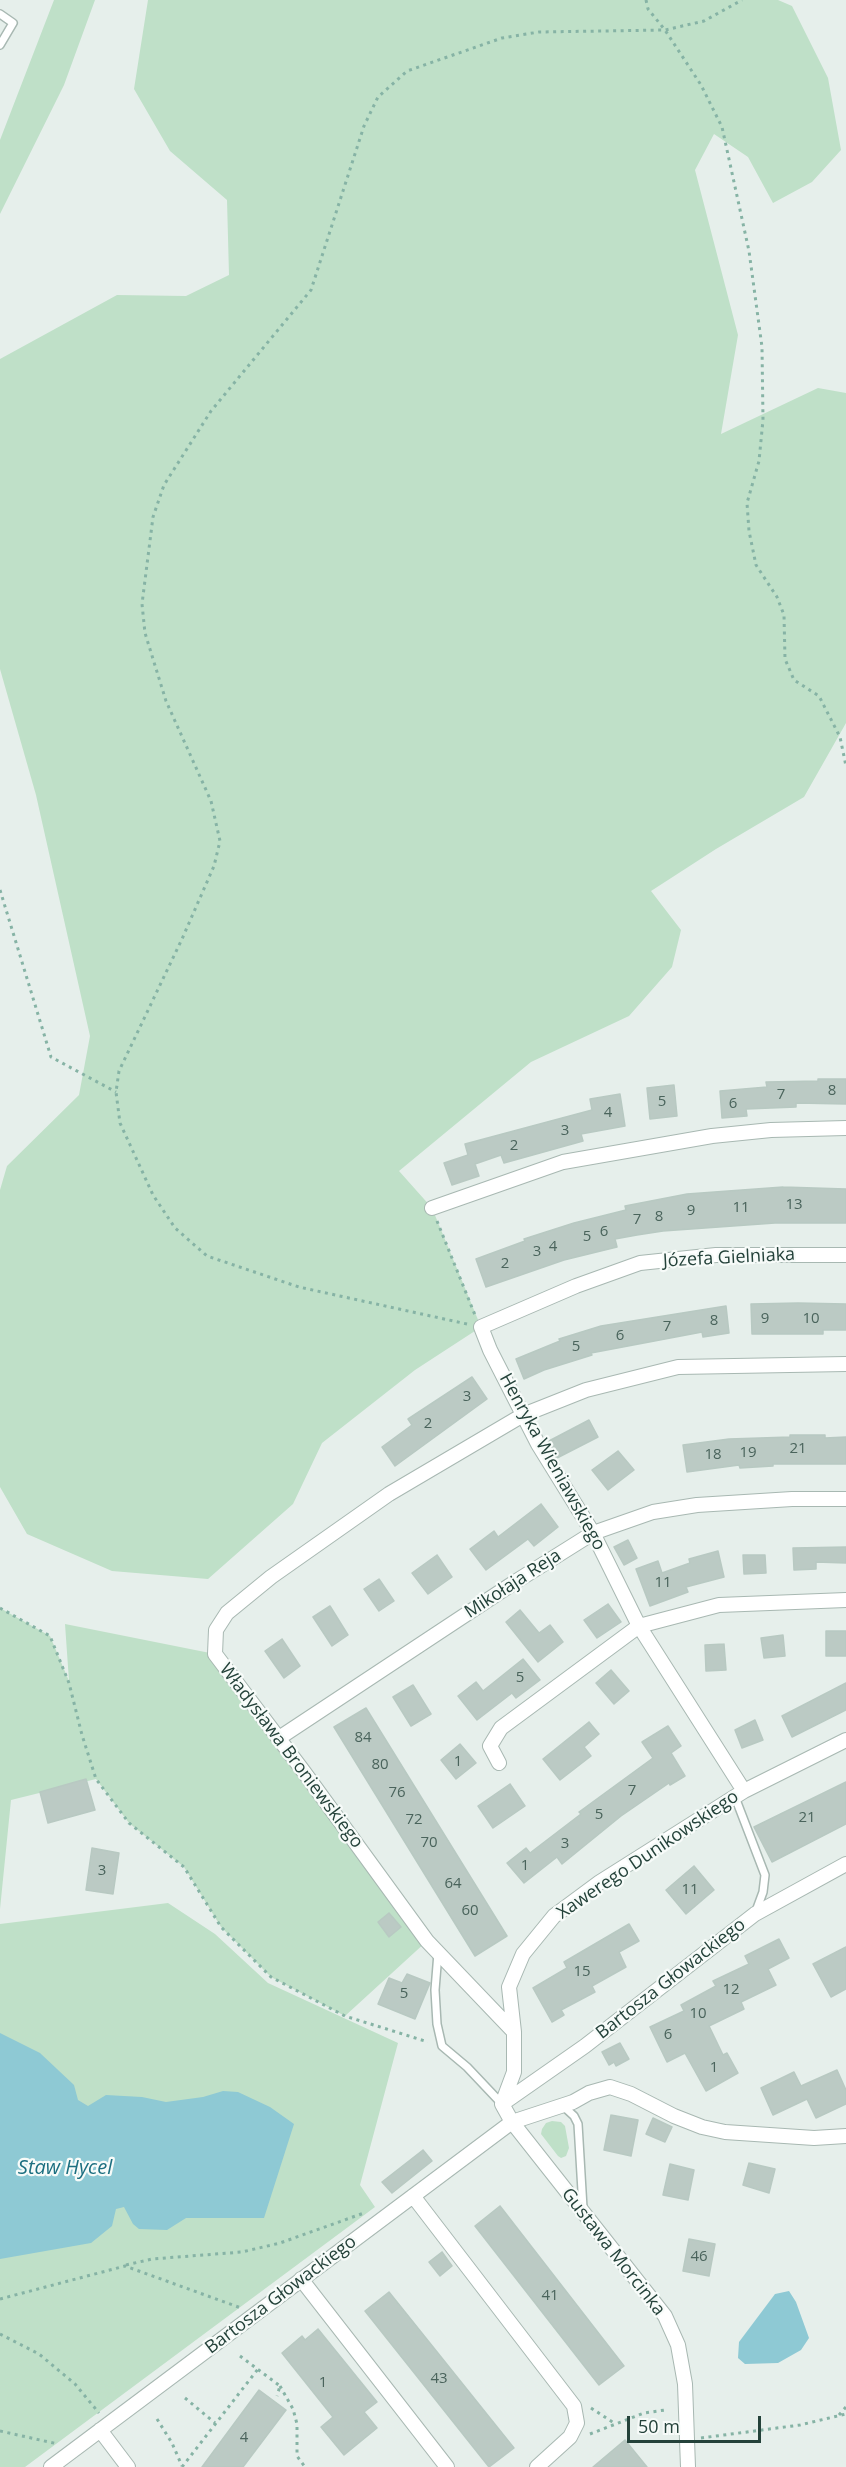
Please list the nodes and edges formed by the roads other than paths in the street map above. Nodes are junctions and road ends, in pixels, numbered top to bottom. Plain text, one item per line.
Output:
1 (0, 14) edge
2 (0, 45) edge
3 (846, 1128) edge
4 (432, 1208) road end
5 (846, 1255) edge
6 (481, 1327) joint
7 (846, 1364) edge
8 (523, 1415) junction
9 (846, 1499) edge
10 (593, 1533) junction
11 (846, 1600) edge
12 (639, 1626) junction
13 (279, 1738) junction
14 (846, 1740) edge
15 (499, 1763) dead end
16 (739, 1794) junction
17 (846, 1864) edge
18 (755, 1914) junction
19 (438, 1953) junction
20 (514, 2032) junction
21 (502, 2104) junction
22 (562, 2105) junction
23 (512, 2122) junction
24 (846, 2136) edge
25 (413, 2196) junction
26 (583, 2213) junction
27 (301, 2279) junction
28 (100, 2430) junction
29 (51, 2467) edge
30 (128, 2467) edge
31 (447, 2467) edge
32 (537, 2467) edge
33 (688, 2467) edge

1 - 2 lane
3 - 4 street
5 - 6 street, Józefa Gielniaka
6 - 8 street, Henryka Wieniawskiego
7 - 8 street, Władysława Broniewskiego
8 - 10 street, Henryka Wieniawskiego
8 - 13 street, Władysława Broniewskiego
9 - 10 street, Mikołaja Reja
10 - 12 street, Henryka Wieniawskiego
10 - 13 street, Mikołaja Reja
11 - 12 street
12 - 15 street
12 - 16 street, Henryka Wieniawskiego
13 - 19 street, Władysława Broniewskiego
14 - 16 street, Xawerego Dunikowskiego
16 - 18 lane
16 - 20 street, Xawerego Dunikowskiego
17 - 18 street, Bartosza Głowackiego
18 - 21 street, Bartosza Głowackiego
19 - 20 street, Władysława Broniewskiego
19 - 21 lane
20 - 21 street, Xawerego Dunikowskiego
21 - 23 street
22 - 23 street, Bartosza Głowackiego
22 - 24 street, Bartosza Głowackiego
22 - 26 lane
23 - 25 street, Bartosza Głowackiego
23 - 26 street, Gustawa Morcinka
25 - 27 street, Bartosza Głowackiego
25 - 32 street
26 - 33 street, Gustawa Morcinka
27 - 28 street, Bartosza Głowackiego
27 - 31 street
28 - 29 street, Bartosza Głowackiego
28 - 30 street

